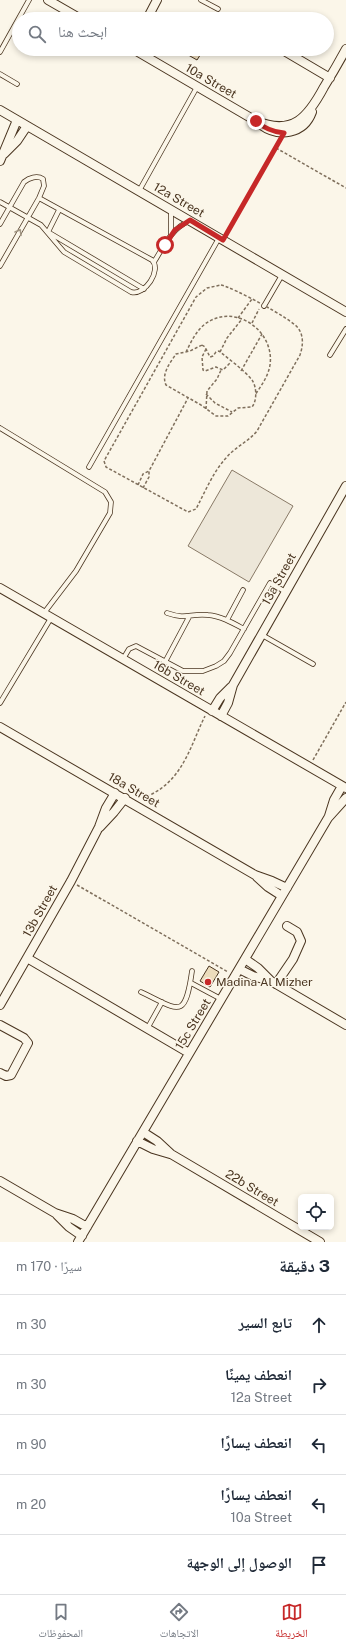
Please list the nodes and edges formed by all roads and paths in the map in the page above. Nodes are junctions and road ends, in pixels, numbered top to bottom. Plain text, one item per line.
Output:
1 (29, 0) edge
2 (48, 0) edge
3 (157, 0) edge
4 (201, 0) edge
5 (218, 10) dead end
6 (22, 12) edge
7 (69, 12) edge
8 (150, 12) edge
9 (12, 30) edge
10 (346, 49) edge
11 (0, 52) edge
12 (145, 56) edge
13 (293, 56) edge
14 (0, 74) edge
15 (330, 78) junction
16 (17, 84) dead end
17 (197, 87) junction
18 (0, 110) edge
19 (17, 120) junction
20 (27, 126) junction
21 (285, 129) junction
22 (276, 148) junction
23 (2, 158) edge
24 (346, 188) edge
25 (139, 191) junction
26 (39, 198) junction
27 (0, 202) edge
28 (10, 208) junction
29 (59, 210) junction
30 (171, 210) junction
31 (28, 217) junction
32 (190, 220) junction
33 (0, 224) edge
34 (48, 232) junction
35 (171, 234) junction
36 (221, 239) junction
37 (154, 262) junction
38 (0, 266) edge
39 (283, 275) junction
40 (144, 289) junction
41 (252, 299) junction
42 (263, 306) junction
43 (346, 312) edge
44 (238, 318) junction
45 (242, 319) junction
46 (252, 323) junction
47 (346, 329) edge
48 (262, 333) junction
49 (206, 348) junction
50 (186, 352) junction
51 (220, 352) junction
52 (330, 355) dead end
53 (231, 362) junction
54 (221, 370) junction
55 (241, 370) junction
56 (206, 394) junction
57 (255, 395) junction
58 (188, 398) junction
59 (206, 409) junction
60 (233, 412) junction
61 (0, 428) edge
62 (89, 468) dead end
63 (149, 471) junction
64 (138, 485) junction
65 (346, 486) edge
66 (143, 488) junction
67 (0, 588) edge
68 (243, 590) dead end
69 (286, 592) junction
70 (167, 613) dead end
71 (47, 616) junction
72 (189, 617) junction
73 (226, 620) junction
74 (244, 629) junction
75 (261, 635) junction
76 (123, 659) junction
77 (165, 662) junction
78 (313, 664) dead end
79 (233, 684) junction
80 (346, 702) edge
81 (0, 703) edge
82 (210, 710) junction
83 (221, 716) junction
84 (0, 727) edge
85 (309, 767) junction
86 (344, 787) edge
87 (115, 793) junction
88 (125, 798) junction
89 (346, 798) edge
90 (137, 806) junction
91 (328, 818) junction
92 (100, 827) junction
93 (71, 881) junction
94 (284, 892) junction
95 (287, 926) dead end
96 (28, 958) junction
97 (245, 960) junction
98 (192, 972) dead end
99 (237, 972) junction
100 (273, 982) junction
101 (191, 983) junction
102 (141, 992) dead end
103 (1, 999) edge
104 (221, 999) junction
105 (162, 1002) junction
106 (0, 1024) edge
107 (346, 1025) edge
108 (147, 1029) junction
109 (189, 1053) junction
110 (0, 1073) edge
111 (143, 1132) junction
112 (137, 1141) junction
113 (171, 1154) junction
114 (0, 1181) edge
115 (55, 1212) junction
116 (87, 1227) junction
117 (80, 1239) edge
118 (320, 1242) edge

1 - 6 lane
2 - 7 street
3 - 8 street
4 - 5 lane
9 - 11 lane
10 - 15 street
12 - 17 street, 10a Street
13 - 15 street
14 - 16 lane
15 - 21 street
17 - 21 street, 10a Street
17 - 25 lane
18 - 19 street, 12a Street
19 - 20 street, 12a Street
19 - 23 street
20 - 23 street
20 - 25 street, 12a Street
21 - 22 path
22 - 24 path
22 - 36 path
25 - 30 street, 12a Street
26 - 28 lane
26 - 29 lane
26 - 31 lane
27 - 28 lane
28 - 31 lane
28 - 33 lane
29 - 34 lane
29 - 37 lane
30 - 32 street, 12a Street
30 - 35 lane
31 - 34 lane
38 -> 31 lane
32 - 35 lane
32 - 36 street, 12a Street
34 - 40 lane
34 - 40 lane
35 - 37 lane
36 - 39 street, 12a Street
36 - 62 lane
37 - 40 lane
39 - 42 lane
39 - 43 street, 12a Street
41 - 42 path
41 - 44 path
41 - 64 path
42 - 46 path
42 - 66 path
44 - 45 path
44 - 50 path
45 - 46 path
45 - 51 path
46 - 48 path
47 - 52 lane
48 - 55 path
48 - 57 path
49 - 50 path
49 - 51 path
49 - 54 path
50 - 58 path
51 - 53 path
53 - 54 path
53 - 55 path
54 - 56 path
55 - 57 path
56 - 59 path
56 - 60 path
57 - 60 path
58 - 59 path
58 - 63 path
59 - 60 path
61 - 71 lane
63 - 64 path
63 - 66 path
64 - 66 path
65 - 69 street, 13a Street
67 - 71 street, 16b Street
68 - 73 lane
69 - 74 lane
69 - 75 street, 13a Street
70 - 72 lane
71 - 76 street, 16b Street
71 - 81 lane
72 - 73 lane
72 - 77 lane
73 - 74 lane
74 - 77 lane
75 - 78 lane
75 - 79 street, 13a Street
76 - 77 lane
76 - 82 street, 16b Street
79 - 82 street, 13a Street
79 - 83 street, 13a Street
80 - 85 path
82 - 83 street, 16b Street
82 - 90 path
83 - 85 street, 16b Street
84 - 87 street, 18a Street
85 - 86 street, 16b Street
86 - 91 street, 15c Street
87 - 88 street, 18a Street
87 - 92 street, 13b Street
88 - 90 street, 18a Street
88 - 92 street, 13b Street
89 - 91 street, 15c Street
90 - 94 street, 18a Street
91 - 94 street, 15c Street
92 - 93 street, 13b Street
93 - 96 street, 13b Street
93 - 99 path
94 - 97 street, 15c Street
95 - 100 street
96 - 103 street, 13b Street
96 - 108 street
97 - 99 street, 15c Street
97 - 100 street
98 - 101 lane
99 - 100 street
99 - 104 street, 15c Street
100 - 107 street
101 - 104 lane
101 - 105 lane
102 - 105 lane
104 - 109 street, 15c Street
105 - 108 lane
106 - 110 street
108 - 109 street
109 - 111 street, 15c Street
111 - 112 street, 15c Street
111 - 113 street, 22b Street
112 - 113 street, 22b Street
112 - 116 street, 15c Street
113 - 118 street, 22b Street
114 - 115 street
115 - 116 street
115 - 117 street
116 - 117 street, 15c Street

